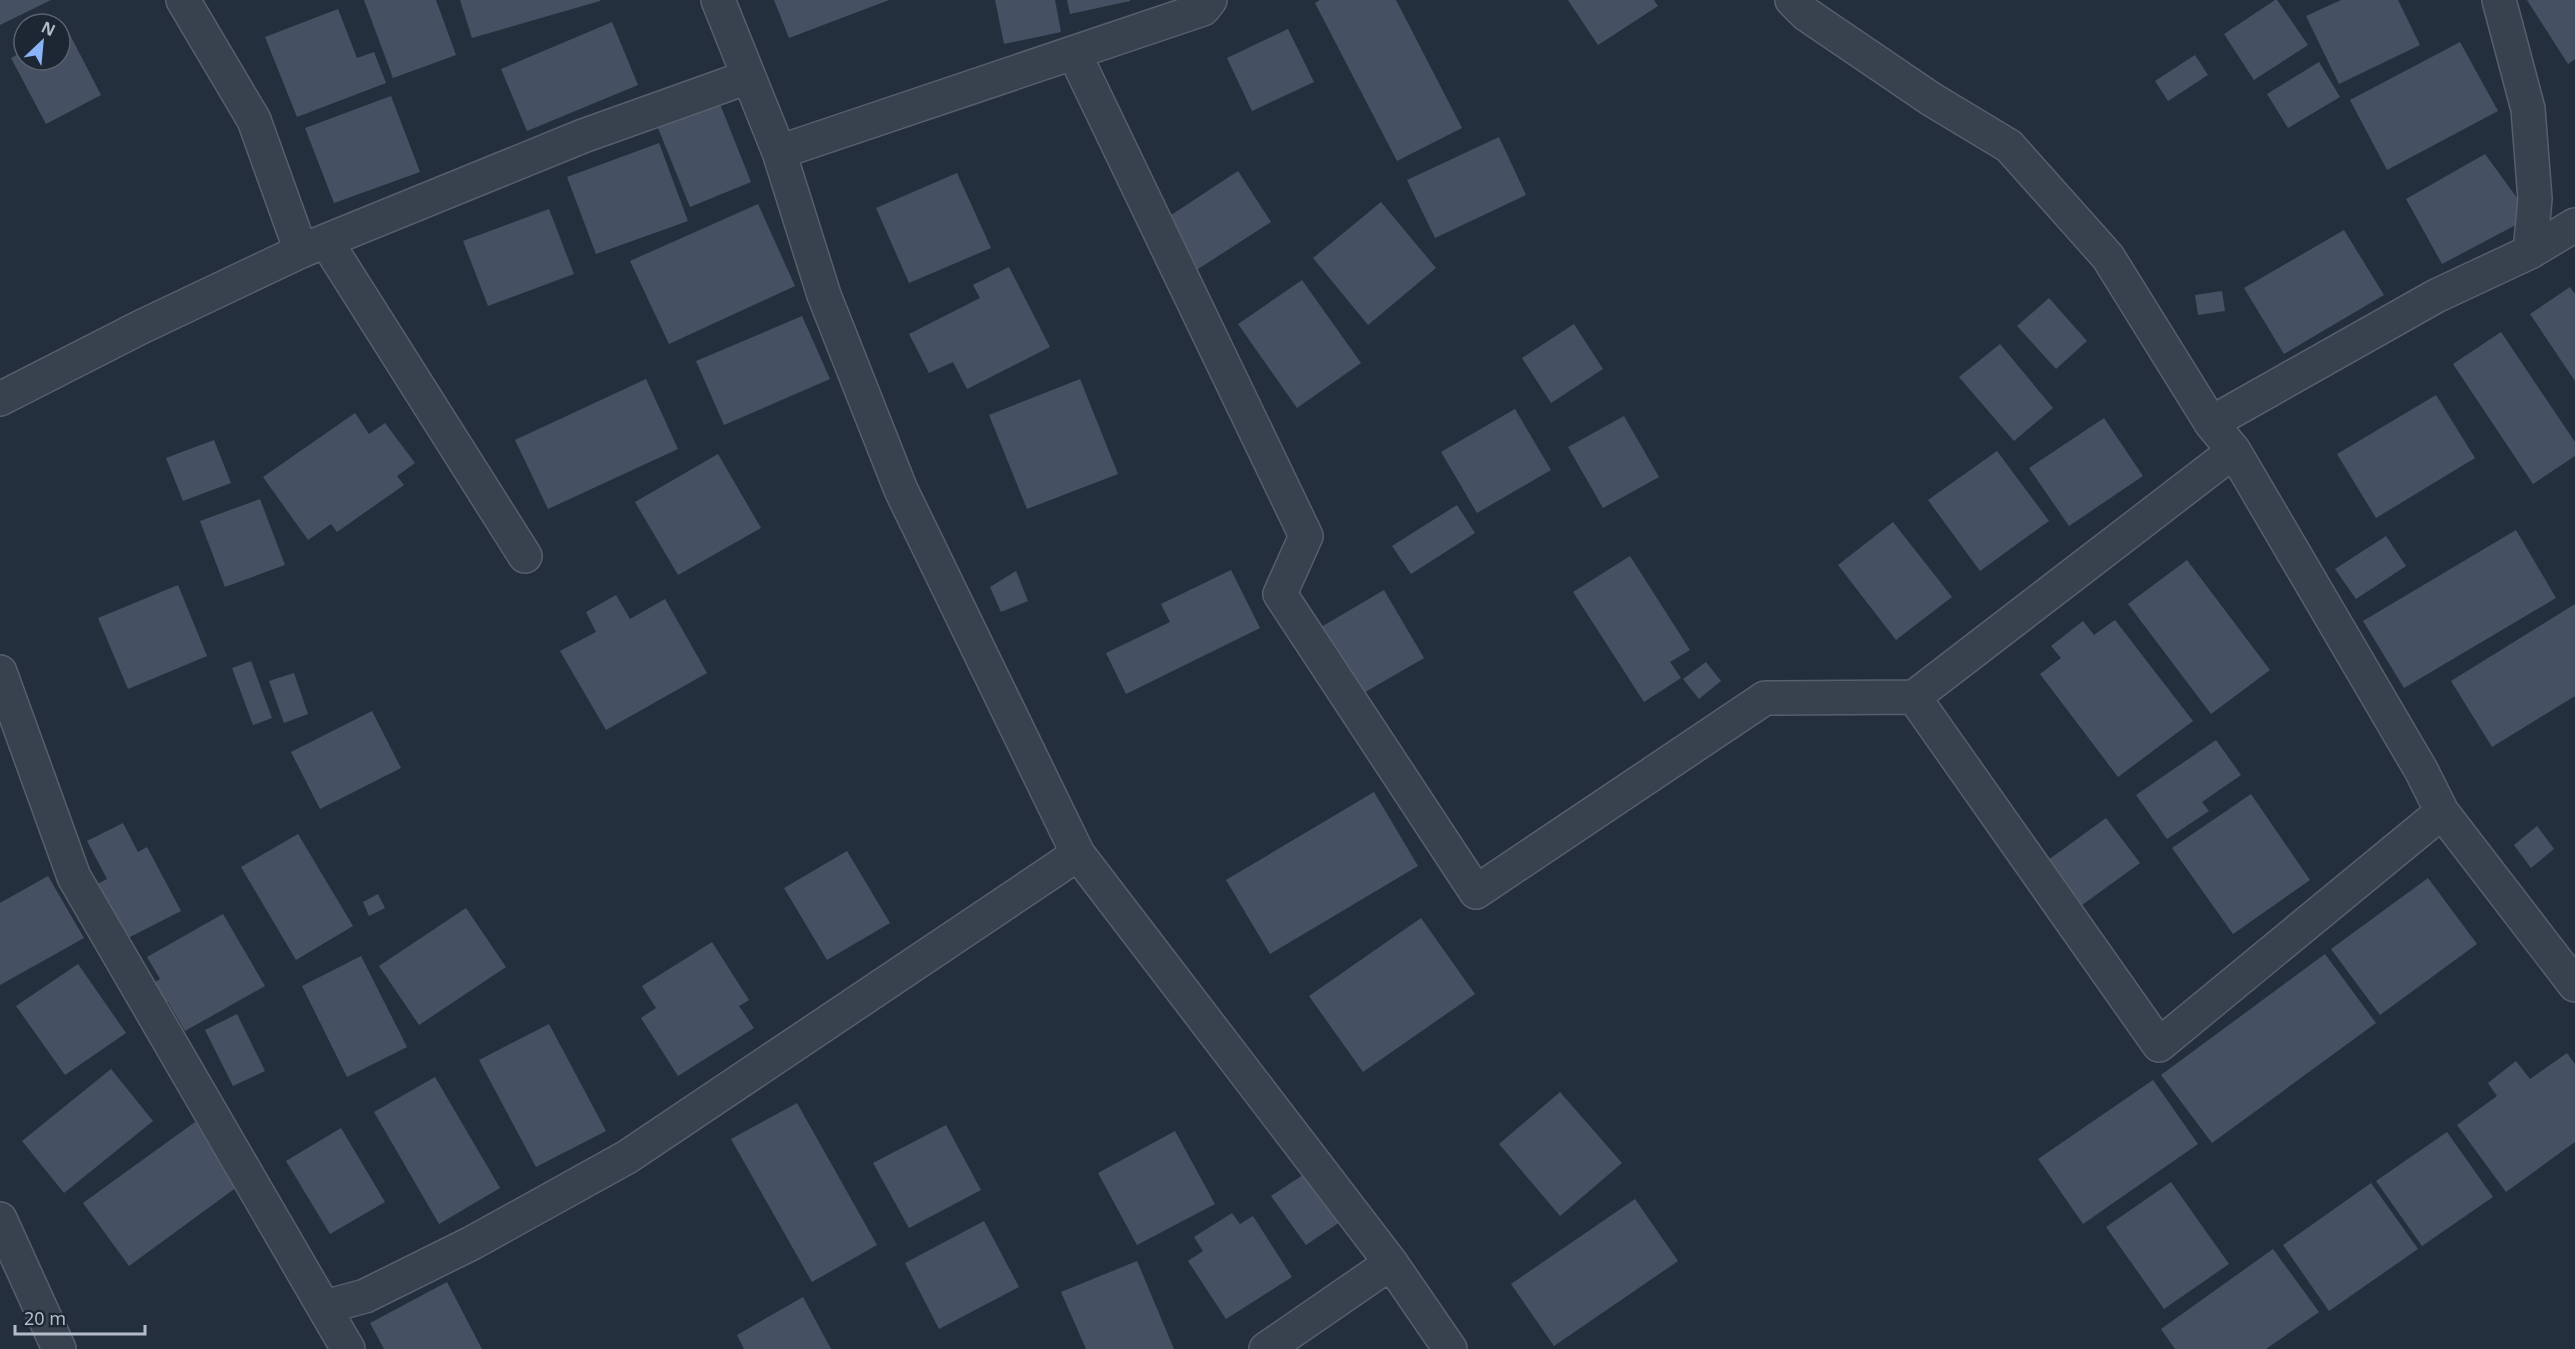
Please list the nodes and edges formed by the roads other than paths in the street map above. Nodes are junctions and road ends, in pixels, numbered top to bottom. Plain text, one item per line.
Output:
1 (183, 0) edge
2 (718, 0) edge
3 (1210, 0) edge
4 (1792, 0) edge
5 (2499, 0) edge
6 (1074, 53) junction
7 (748, 76) junction
8 (779, 152) junction
9 (2575, 225) edge
10 (313, 246) junction
11 (2530, 252) junction
12 (0, 399) edge
13 (2211, 423) junction
14 (2234, 451) junction
15 (525, 556) dead end
16 (0, 672) edge
17 (1914, 697) junction
18 (2442, 812) junction
19 (1078, 854) junction
20 (2575, 985) edge
21 (0, 1219) edge
22 (1391, 1263) junction
23 (326, 1307) junction
24 (59, 1349) edge
25 (348, 1349) edge
26 (1266, 1349) edge
27 (1450, 1349) edge

1 - 10 street
2 - 7 street
3 - 6 street
4 - 13 street
5 - 11 street
6 - 8 street
6 - 17 street
7 - 8 street
7 - 10 street
8 - 19 street
9 - 11 street
10 - 12 street
10 - 15 street
11 - 13 street
13 - 14 street
14 - 17 street
14 - 18 street
16 - 23 street
17 - 18 street
18 - 20 street
19 - 22 street
19 - 23 street
21 - 24 street
22 - 26 street
22 - 27 street
23 - 25 street

